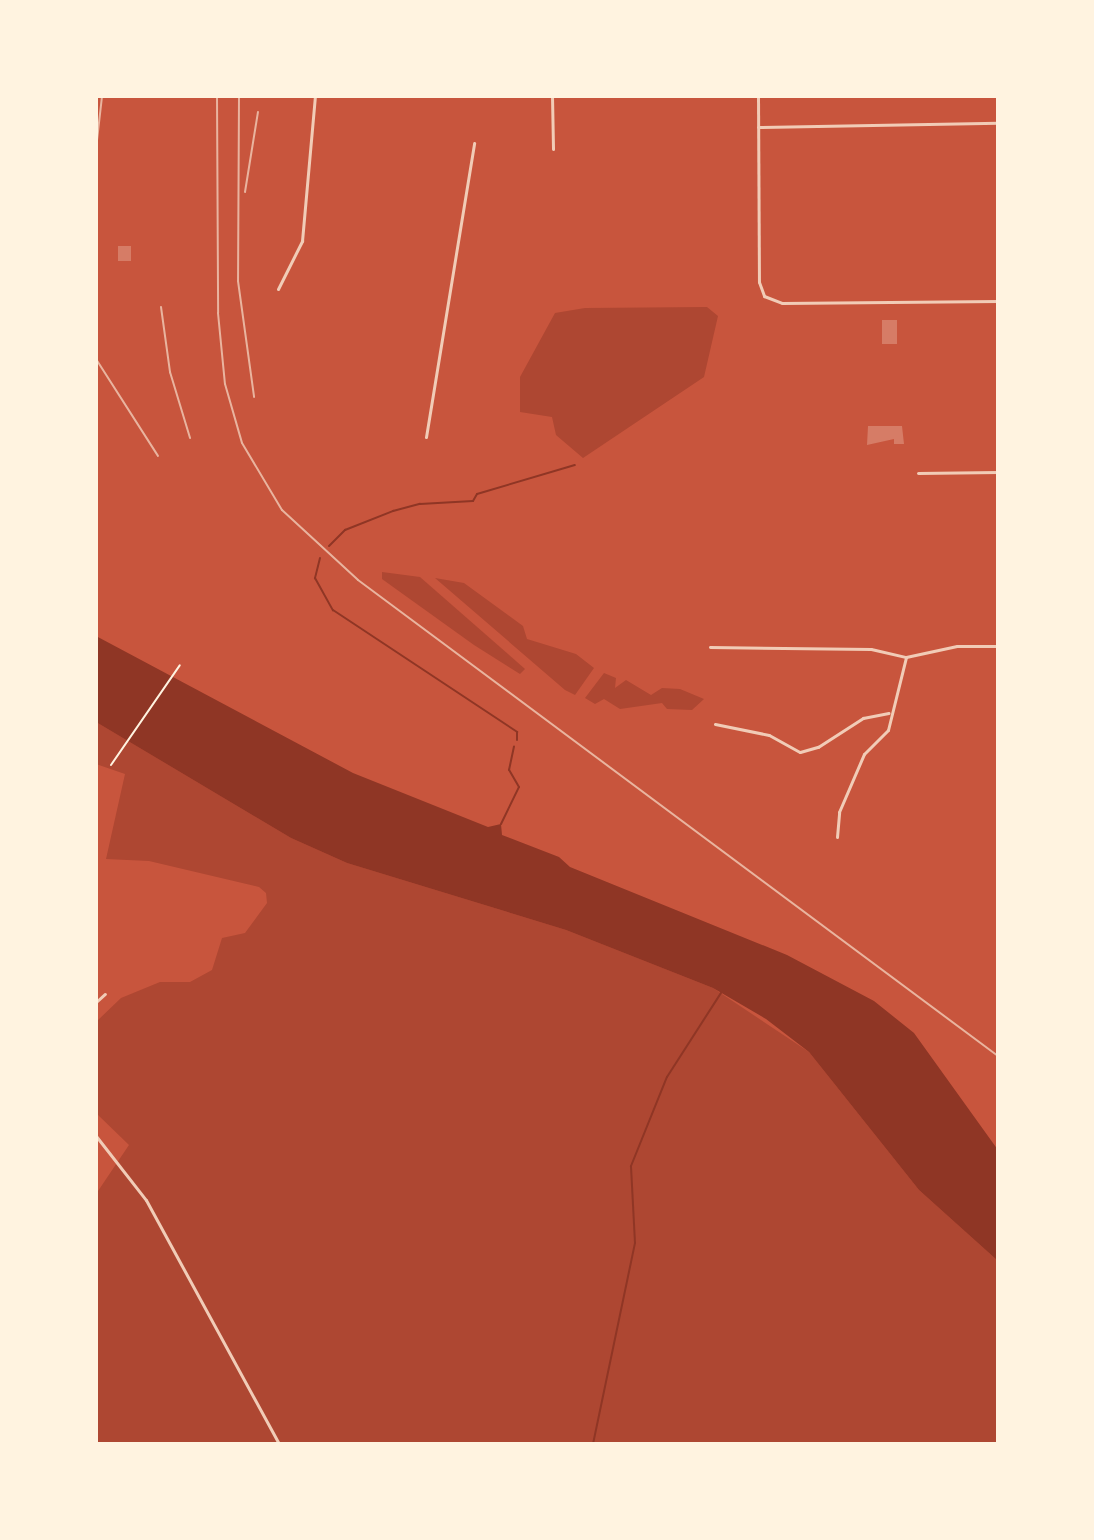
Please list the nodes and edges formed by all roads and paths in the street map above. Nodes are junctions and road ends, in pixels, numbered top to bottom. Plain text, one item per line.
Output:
1 (315, 96) edge
2 (552, 96) edge
3 (758, 96) edge
4 (998, 123) edge
5 (758, 127) junction
6 (474, 143) dead end
7 (553, 149) dead end
8 (278, 289) dead end
9 (998, 301) edge
10 (426, 437) dead end
11 (998, 472) edge
12 (918, 473) dead end
13 (998, 646) edge
14 (710, 647) dead end
15 (906, 657) junction
16 (180, 665) dead end
17 (889, 713) junction
18 (715, 724) dead end
19 (111, 765) dead end
20 (837, 837) dead end
21 (105, 994) dead end
22 (96, 1002) edge
23 (96, 1136) edge
24 (279, 1444) edge

1 - 8 street
2 - 7 street
3 - 5 street
4 - 5 street
5 - 9 street
6 - 10 street
11 - 12 street
13 - 15 street
14 - 15 street
15 - 17 street
16 - 19 path
17 - 18 street
17 - 20 street
21 - 22 street
23 - 24 street

